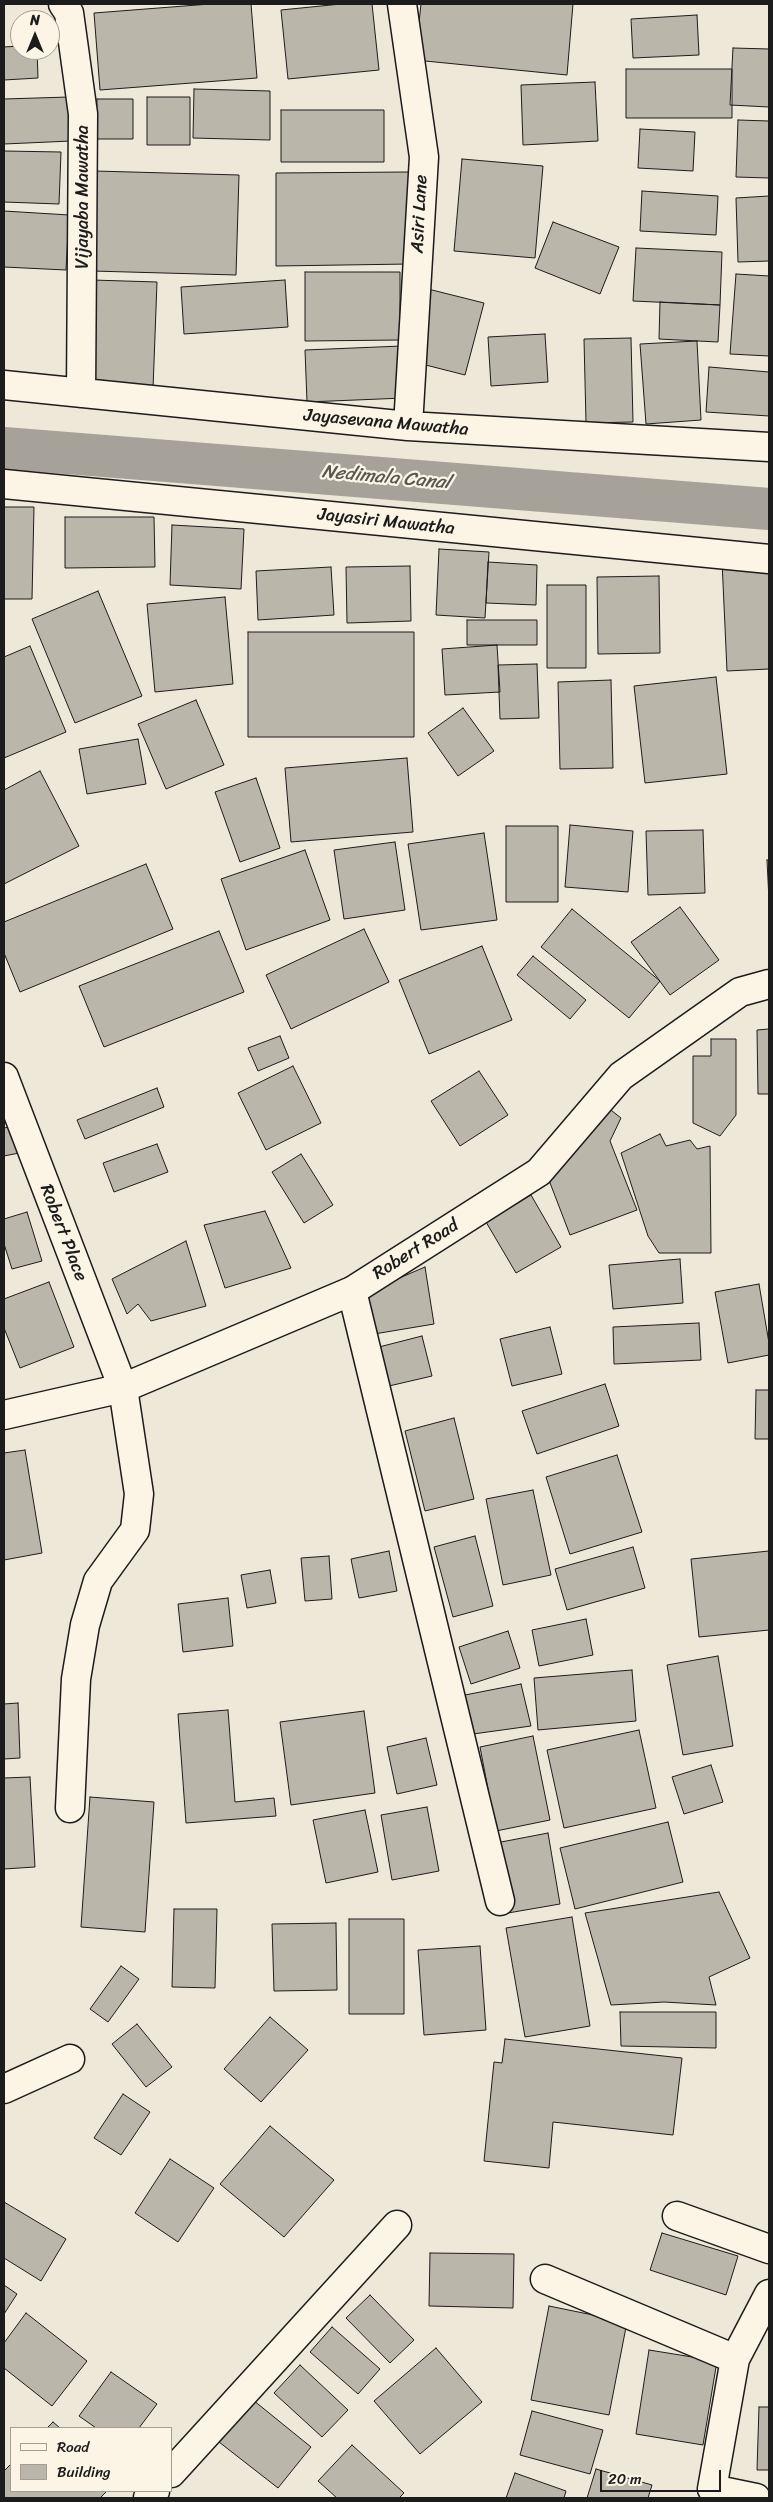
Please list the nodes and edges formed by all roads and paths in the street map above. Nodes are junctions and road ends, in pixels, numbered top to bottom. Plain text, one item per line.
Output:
1 (63, 4) edge
2 (402, 4) edge
3 (4, 385) edge
4 (82, 393) junction
5 (408, 426) junction
6 (769, 447) edge
7 (4, 484) edge
8 (769, 559) edge
9 (769, 984) edge
10 (4, 1077) edge
11 (352, 1291) junction
12 (123, 1388) junction
13 (4, 1415) edge
14 (70, 1808) dead end
15 (500, 1901) dead end
16 (70, 2059) dead end
17 (4, 2089) edge
18 (677, 2216) dead end
19 (398, 2225) dead end
20 (769, 2249) edge
21 (545, 2279) dead end
22 (769, 2294) edge
23 (735, 2359) junction
24 (172, 2471) edge
25 (756, 2498) edge

1 - 4 street, Vijayaba Mawatha
2 - 5 street, Asiri Lane
3 - 4 street, Jayasevana Mawatha
4 - 5 street, Jayasevana Mawatha
5 - 6 street, Jayasevana Mawatha
7 - 8 street, Jayasiri Mawatha
9 - 11 street, Robert Road
10 - 12 street, Robert Place
11 - 12 street, Robert Road
11 - 15 street
12 - 13 street, Robert Road
12 - 14 street, Robert Place
16 - 17 street
18 - 20 street
19 - 24 street
21 - 23 street
22 - 23 street
23 - 25 street

